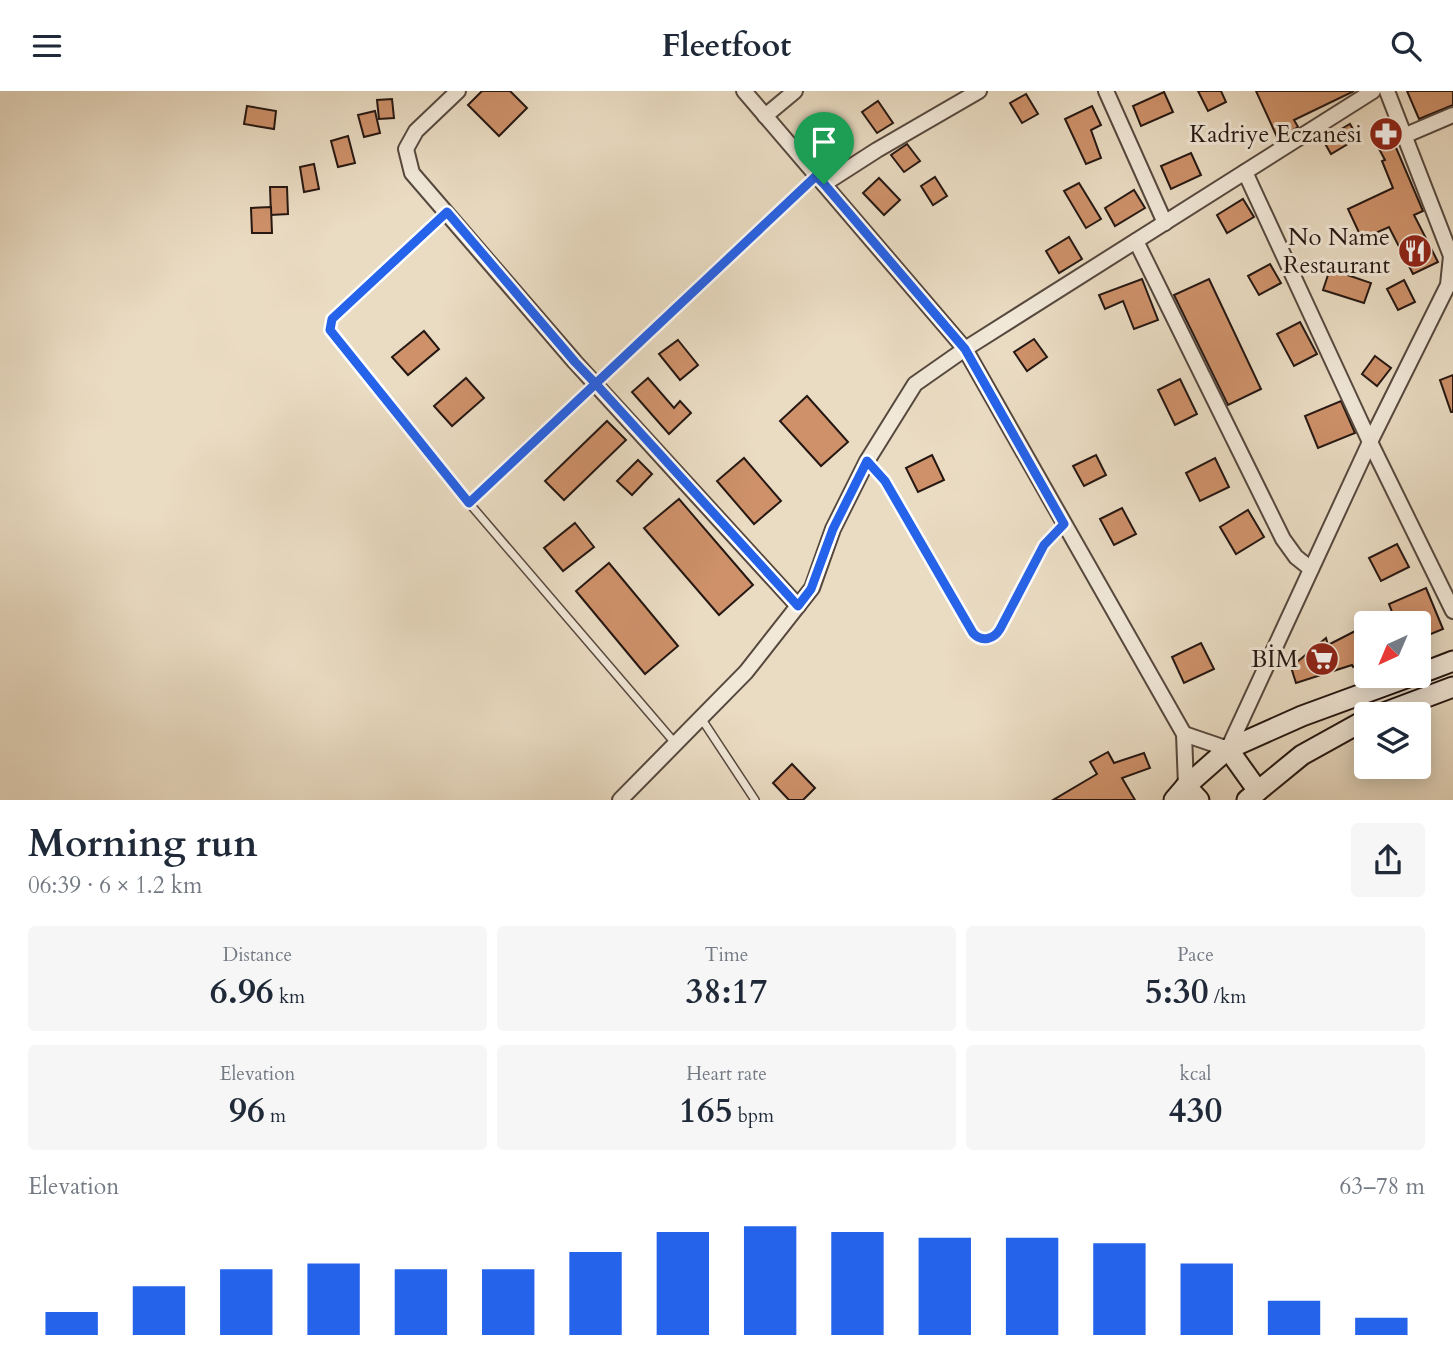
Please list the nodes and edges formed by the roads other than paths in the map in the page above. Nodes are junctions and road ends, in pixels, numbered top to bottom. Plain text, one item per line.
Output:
1 (458, 91) edge
2 (744, 91) edge
3 (796, 91) edge
4 (979, 91) edge
5 (1106, 91) edge
6 (1373, 91) edge
7 (1387, 91) edge
8 (1453, 115) edge
9 (765, 116) junction
10 (1406, 135) junction
11 (1245, 172) junction
12 (820, 180) junction
13 (447, 212) junction
14 (1165, 223) junction
15 (1136, 241) junction
16 (1451, 284) edge
17 (965, 349) junction
18 (595, 383) junction
19 (1370, 442) junction
20 (867, 461) junction
21 (469, 503) junction
22 (1064, 524) junction
23 (1311, 569) junction
24 (798, 606) junction
25 (1453, 611) edge
26 (1453, 661) edge
27 (1432, 669) edge
28 (1453, 687) edge
29 (1378, 688) edge
30 (1413, 702) edge
31 (701, 718) junction
32 (1354, 726) edge
33 (1184, 734) junction
34 (675, 744) junction
35 (1228, 749) junction
36 (1187, 795) edge
37 (1255, 797) edge
38 (620, 800) edge
39 (755, 800) edge

1 - 13 street
2 - 9 street
3 - 9 street
4 - 12 street
5 - 14 street
6 - 11 street
7 - 10 street
8 - 10 street
9 - 12 street
10 - 16 street
11 - 14 street
11 - 19 street
12 - 17 street
12 - 18 lane
13 - 18 street
13 - 21 lane
14 - 15 street
15 - 17 street
15 - 23 street
16 - 19 street
17 - 20 street
17 - 22 street
18 - 21 lane
18 - 24 street
19 - 23 street
19 - 25 street
20 - 22 lane
20 - 24 street
21 - 34 lane
22 - 33 street
23 - 35 street
24 - 31 street
26 - 27 main road
28 - 30 main road
29 - 35 main road
31 - 34 street
31 - 39 lane
32 - 37 main road
33 - 35 street
33 - 36 street
34 - 38 street
35 - 36 main road
35 - 37 main road

